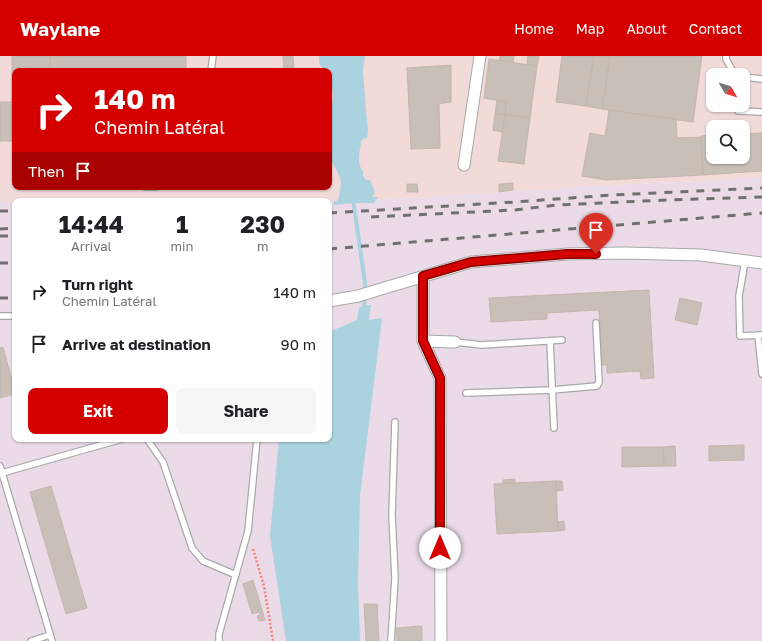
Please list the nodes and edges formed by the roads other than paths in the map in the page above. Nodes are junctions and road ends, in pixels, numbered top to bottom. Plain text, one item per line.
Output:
1 (213, 56) edge
2 (480, 56) edge
3 (726, 56) edge
4 (212, 68) edge
5 (731, 68) edge
6 (750, 79) edge
7 (762, 79) edge
8 (750, 112) edge
9 (762, 112) edge
10 (464, 165) dead end
11 (745, 261) junction
12 (762, 263) edge
13 (423, 276) junction
14 (332, 300) edge
15 (0, 316) edge
16 (12, 316) edge
17 (596, 323) dead end
18 (760, 335) edge
19 (562, 340) dead end
20 (423, 341) junction
21 (550, 341) junction
22 (455, 342) joint
23 (762, 374) edge
24 (552, 390) junction
25 (466, 392) dead end
26 (395, 422) dead end
27 (554, 428) dead end
28 (111, 442) edge
29 (149, 442) edge
30 (257, 442) edge
31 (0, 466) edge
32 (2, 473) junction
33 (236, 575) junction
34 (51, 638) edge
35 (31, 641) edge
36 (219, 641) edge
37 (391, 641) edge
38 (441, 641) edge

1 - 4 lane
2 - 10 street
3 - 5 lane
6 - 7 lane
8 - 9 lane
11 - 12 street
11 - 13 street
11 - 18 lane
13 - 14 street
13 - 20 street
15 - 16 lane
17 - 24 lane
18 - 23 lane
19 - 21 lane
20 - 22 street
20 - 38 street
21 - 22 lane
21 - 24 lane
24 - 25 lane
24 - 27 lane
26 - 37 lane
28 - 32 lane
29 - 33 lane
30 - 33 lane
31 - 32 lane
32 - 34 lane
33 - 36 lane
34 - 35 lane

